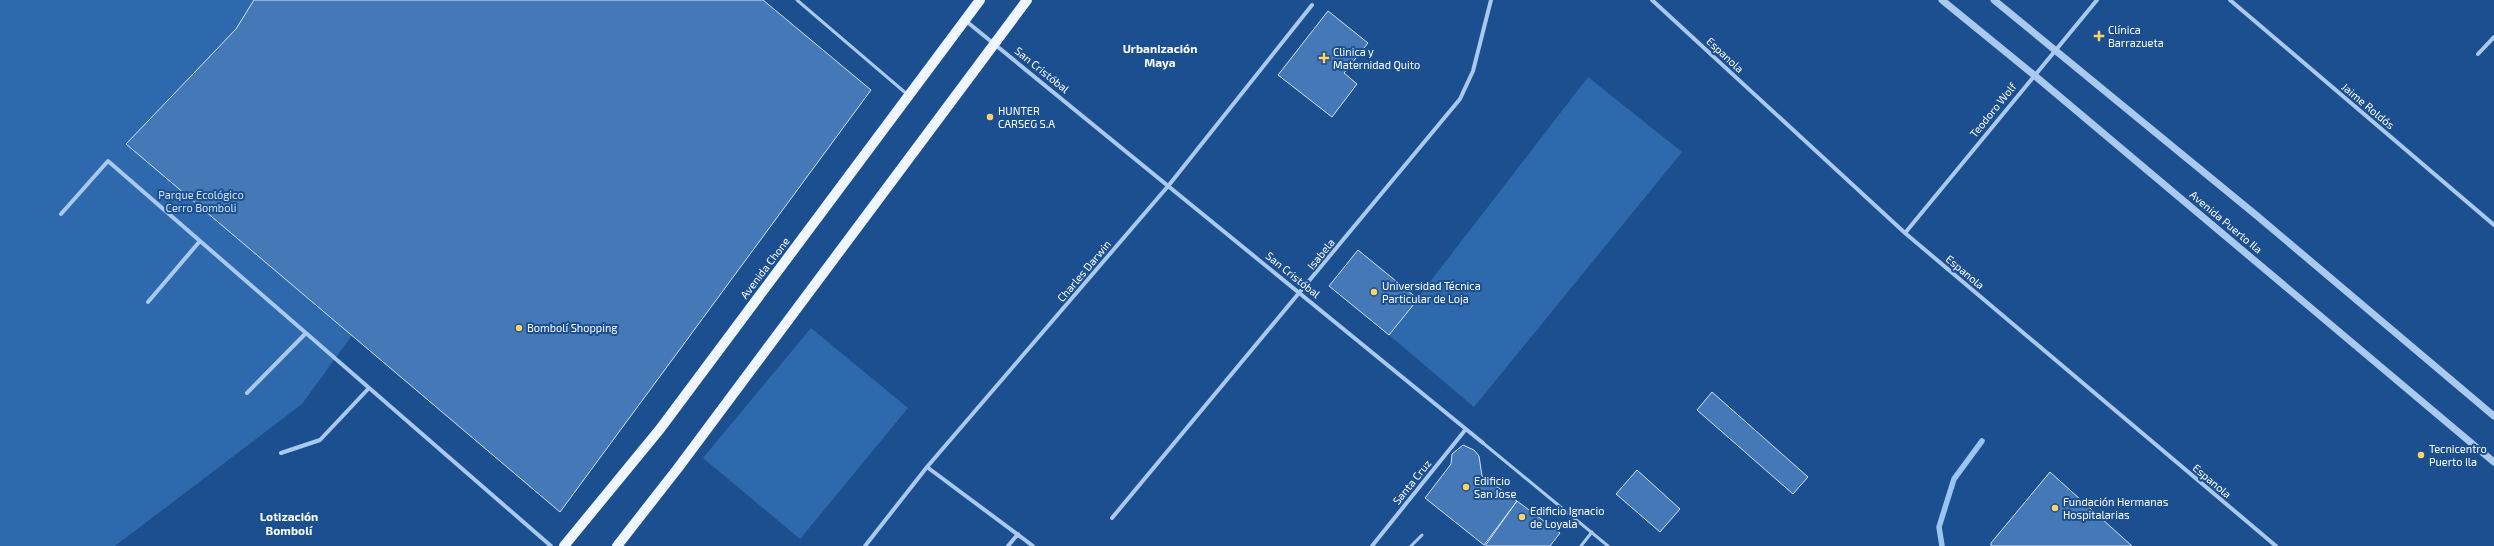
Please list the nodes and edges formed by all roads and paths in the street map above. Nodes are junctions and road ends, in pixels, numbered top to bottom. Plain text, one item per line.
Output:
1 (797, 0) edge
2 (980, 0) edge
3 (1027, 0) edge
4 (1491, 0) edge
5 (1652, 0) edge
6 (1942, 0) edge
7 (1994, 0) edge
8 (2097, 0) edge
9 (2230, 0) edge
10 (1312, 4) dead end
11 (965, 20) junction
12 (2494, 37) edge
13 (995, 44) junction
14 (2055, 52) junction
15 (2478, 54) dead end
16 (2034, 75) junction
17 (910, 96) junction
18 (1169, 186) junction
19 (61, 214) dead end
20 (2494, 225) edge
21 (1905, 233) junction
22 (200, 241) junction
23 (1301, 293) junction
24 (148, 302) dead end
25 (306, 333) junction
26 (369, 388) junction
27 (247, 393) dead end
28 (2494, 416) edge
29 (1466, 430) junction
30 (1483, 443) joint
31 (281, 453) dead end
32 (2494, 462) edge
33 (927, 467) junction
34 (1112, 518) dead end
35 (1592, 532) junction
36 (1018, 534) junction
37 (1422, 535) dead end
38 (551, 546) edge
39 (564, 546) edge
40 (617, 546) edge
41 (865, 546) edge
42 (1008, 546) edge
43 (1033, 546) edge
44 (1373, 546) edge
45 (1411, 546) edge
46 (1581, 546) edge
47 (1608, 546) edge
48 (2276, 546) edge

1 - 17 lane
2 - 11 main road, Avenida Chone
3 - 13 main road
4 - 23 street, Isabela
5 - 21 street, Espanola
6 - 16 street, Avenida Puerto Ila
7 - 14 street
8 - 14 street, Teodoro Wolf
9 - 20 street, Jaime Roldós
10 - 18 street, Charles Darwin
11 - 13 street, San Cristóbal
11 - 17 main road, Avenida Chone
12 - 15 street
13 - 18 street, San Cristóbal
13 - 40 main road
14 - 16 street, Teodoro Wolf
14 - 28 street
16 - 21 street, Teodoro Wolf
16 - 32 street, Avenida Puerto Ila
17 - 39 main road, Avenida Chone
18 - 23 street, San Cristóbal
18 - 33 street, Charles Darwin
19 - 22 street
21 - 48 street, Espanola
22 - 24 street
22 - 25 street
23 - 29 street, San Cristóbal
23 - 34 street, Isabela
25 - 26 street
25 - 27 street
26 - 31 street
26 - 38 street
29 - 30 street, San Cristóbal
29 - 44 street, Santa Cruz
30 - 35 lane, San Cristóbal
33 - 36 street
33 - 41 street, Charles Darwin
35 - 46 lane
35 - 47 lane, San Cristóbal
36 - 42 street
36 - 43 street
37 - 45 lane

